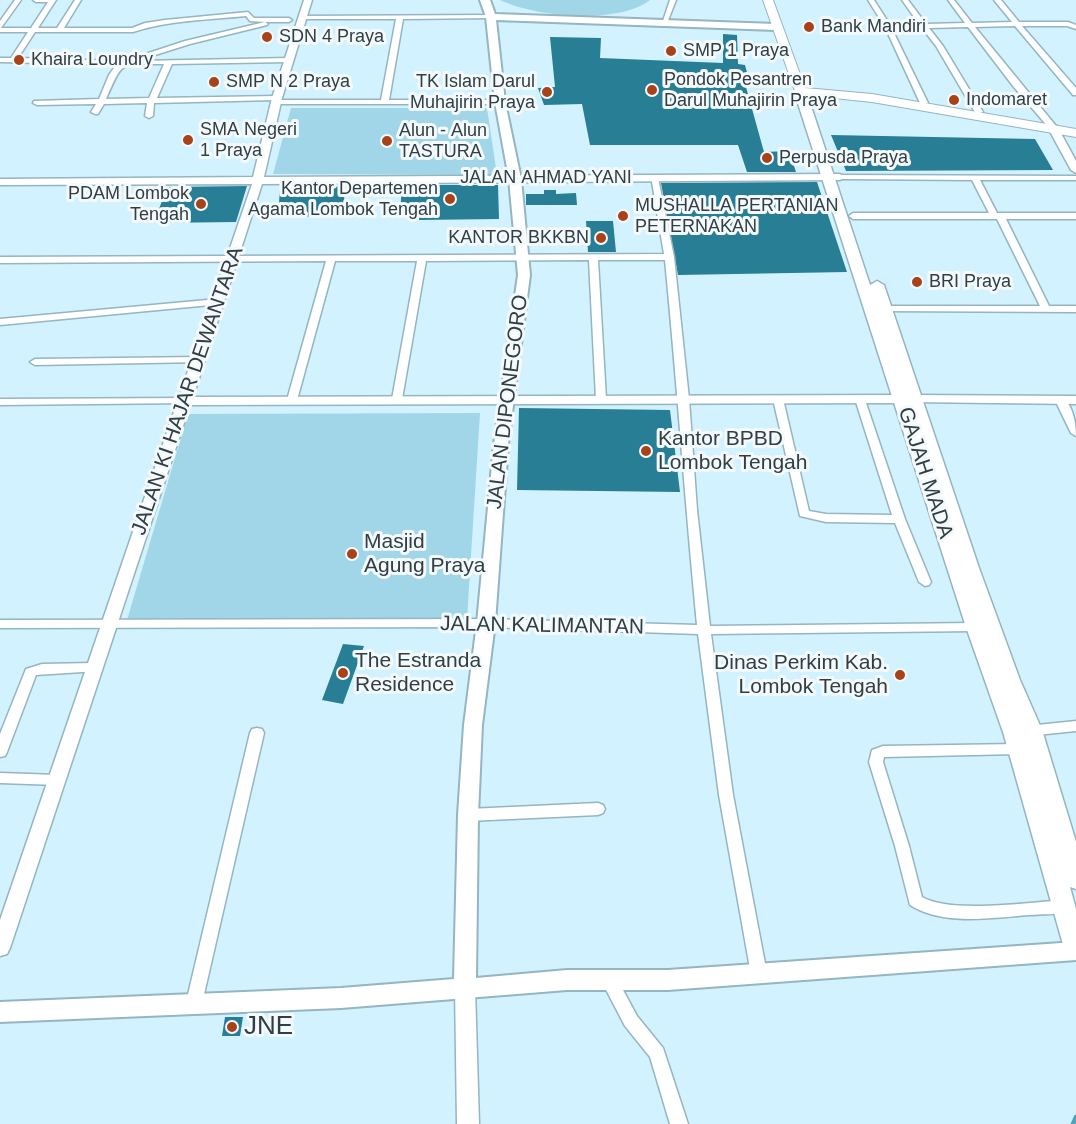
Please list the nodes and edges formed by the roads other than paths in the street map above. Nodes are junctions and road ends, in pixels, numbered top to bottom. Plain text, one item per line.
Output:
1 (7, 0) edge
2 (18, 0) edge
3 (25, 0) edge
4 (36, 0) edge
5 (53, 0) edge
6 (78, 0) edge
7 (308, 0) edge
8 (485, 0) edge
9 (673, 0) edge
10 (768, 0) edge
11 (777, 0) edge
12 (871, 0) edge
13 (905, 0) edge
14 (951, 0) edge
15 (997, 0) edge
16 (400, 16) junction
17 (490, 17) junction
18 (299, 19) junction
19 (664, 23) junction
20 (1017, 24) junction
21 (970, 25) junction
22 (926, 26) junction
23 (776, 27) junction
24 (888, 27) junction
25 (1076, 27) edge
26 (0, 28) edge
27 (34, 31) junction
28 (60, 31) junction
29 (0, 60) edge
30 (13, 60) junction
31 (290, 60) junction
32 (169, 62) junction
33 (124, 63) junction
34 (805, 88) junction
35 (1076, 93) edge
36 (151, 100) junction
37 (277, 100) junction
38 (385, 101) junction
39 (104, 102) junction
40 (500, 102) junction
41 (37, 103) dead end
42 (924, 103) junction
43 (96, 112) dead end
44 (980, 112) junction
45 (149, 116) dead end
46 (1054, 128) junction
47 (1076, 131) edge
48 (1076, 170) edge
49 (834, 177) junction
50 (654, 178) junction
51 (975, 178) junction
52 (1076, 178) edge
53 (515, 179) junction
54 (258, 180) junction
55 (0, 182) edge
56 (997, 215) junction
57 (853, 216) junction
58 (1076, 216) edge
59 (593, 257) junction
60 (669, 257) junction
61 (524, 258) junction
62 (332, 259) junction
63 (423, 259) junction
64 (861, 259) junction
65 (0, 260) edge
66 (233, 260) junction
67 (218, 302) junction
68 (885, 309) junction
69 (1046, 309) junction
70 (1076, 309) edge
71 (0, 322) edge
72 (200, 360) junction
73 (35, 362) dead end
74 (507, 398) junction
75 (397, 399) junction
76 (601, 399) junction
77 (684, 399) junction
78 (778, 399) junction
79 (860, 399) junction
80 (907, 399) junction
81 (292, 400) junction
82 (1060, 400) junction
83 (1076, 400) edge
84 (186, 401) junction
85 (0, 402) edge
86 (1076, 433) edge
87 (899, 519) junction
88 (951, 530) junction
89 (925, 582) dead end
90 (486, 623) junction
91 (0, 624) edge
92 (108, 624) junction
93 (975, 627) junction
94 (704, 630) junction
95 (93, 668) junction
96 (1076, 726) edge
97 (257, 733) dead end
98 (1021, 737) junction
99 (0, 753) edge
100 (0, 778) edge
101 (58, 780) junction
102 (598, 809) dead end
103 (468, 815) junction
104 (1076, 880) edge
105 (1065, 906) junction
106 (0, 948) edge
107 (1076, 950) edge
108 (759, 974) junction
109 (610, 982) junction
110 (465, 987) junction
111 (194, 1003) junction
112 (0, 1011) edge
113 (468, 1124) edge
114 (679, 1124) edge

1 - 2 street
2 - 3 street
2 - 26 street
4 - 5 street
5 - 27 street
6 - 28 street
7 - 18 street, JALAN KI HAJAR DEWANTARA
8 - 17 main road, JALAN DIPONEGORO
9 - 19 street
10 - 23 highway, GAJAH MADA
11 - 34 highway, GAJAH MADA
12 - 24 street
13 - 22 street
14 - 21 street
15 - 20 street
16 - 17 street
16 - 18 street
16 - 38 street
17 - 19 main road
17 - 40 main road, JALAN DIPONEGORO
18 - 28 street
18 - 31 street, JALAN KI HAJAR DEWANTARA
18 - 33 street
19 - 23 main road
20 - 21 street
20 - 25 street
20 - 35 street
21 - 22 street
21 - 46 street
22 - 24 street
22 - 44 street
23 - 34 highway, GAJAH MADA
24 - 42 street
26 - 27 street
27 - 28 street
27 - 30 street
29 - 30 street
30 - 33 street
31 - 32 street
31 - 37 street, JALAN KI HAJAR DEWANTARA
32 - 33 street
32 - 36 street
33 - 39 street
34 - 42 highway
34 - 46 highway
34 - 49 main road, GAJAH MADA
36 - 37 street
36 - 39 street
36 - 45 street
37 - 38 street
37 - 54 street, JALAN KI HAJAR DEWANTARA
38 - 40 street
39 - 41 street
39 - 43 street
40 - 53 main road, JALAN DIPONEGORO
42 - 44 highway
44 - 46 highway
46 - 47 highway
46 - 48 street
49 - 50 street, JALAN AHMAD YANI
49 - 51 street
49 - 57 main road, GAJAH MADA
49 - 64 main road, GAJAH MADA
50 - 53 street, JALAN AHMAD YANI
50 - 60 street
51 - 52 street
51 - 56 street
53 - 54 street, JALAN AHMAD YANI
53 - 61 main road, JALAN DIPONEGORO
54 - 55 street, JALAN AHMAD YANI
54 - 66 street, JALAN KI HAJAR DEWANTARA
56 - 57 street
56 - 58 street
56 - 69 street
57 - 64 main road, GAJAH MADA
59 - 60 street
59 - 61 street
59 - 76 street
60 - 77 street
61 - 63 street
61 - 74 main road, JALAN DIPONEGORO
62 - 63 street
62 - 66 street
62 - 81 street
63 - 75 street
64 - 68 main road, GAJAH MADA
64 - 80 main road, GAJAH MADA
65 - 66 street
66 - 67 street, JALAN KI HAJAR DEWANTARA
67 - 71 street
67 - 72 street, JALAN KI HAJAR DEWANTARA
68 - 69 street
68 - 80 main road, GAJAH MADA
69 - 70 street
72 - 73 street
72 - 84 street, JALAN KI HAJAR DEWANTARA
74 - 75 street
74 - 76 street
74 - 90 main road, JALAN DIPONEGORO
75 - 81 street
76 - 77 street
77 - 78 street
77 - 94 street
78 - 79 street
78 - 87 street
79 - 80 street
79 - 87 street
80 - 82 street
80 - 88 main road, GAJAH MADA
81 - 84 street
82 - 83 street
82 - 86 street
84 - 85 street
84 - 92 street, JALAN KI HAJAR DEWANTARA
87 - 89 street
88 - 93 main road, GAJAH MADA
88 - 98 main road, GAJAH MADA
90 - 92 street, JALAN KALIMANTAN
90 - 94 street, JALAN KALIMANTAN
90 - 103 main road, JALAN DIPONEGORO
91 - 92 street, JALAN KALIMANTAN
92 - 95 street, JALAN KI HAJAR DEWANTARA
93 - 94 street, JALAN KALIMANTAN
93 - 98 main road, GAJAH MADA
94 - 108 street
95 - 99 street
95 - 101 street, JALAN KI HAJAR DEWANTARA
96 - 98 street
97 - 111 street
98 - 104 main road, GAJAH MADA
98 - 105 main road, GAJAH MADA
98 - 105 street
100 - 101 street
101 - 106 street, JALAN KI HAJAR DEWANTARA
102 - 103 street
103 - 110 main road, JALAN DIPONEGORO
105 - 107 main road, GAJAH MADA
107 - 108 main road
108 - 109 main road
109 - 110 main road
109 - 114 street
110 - 111 main road
110 - 113 street
111 - 112 main road

